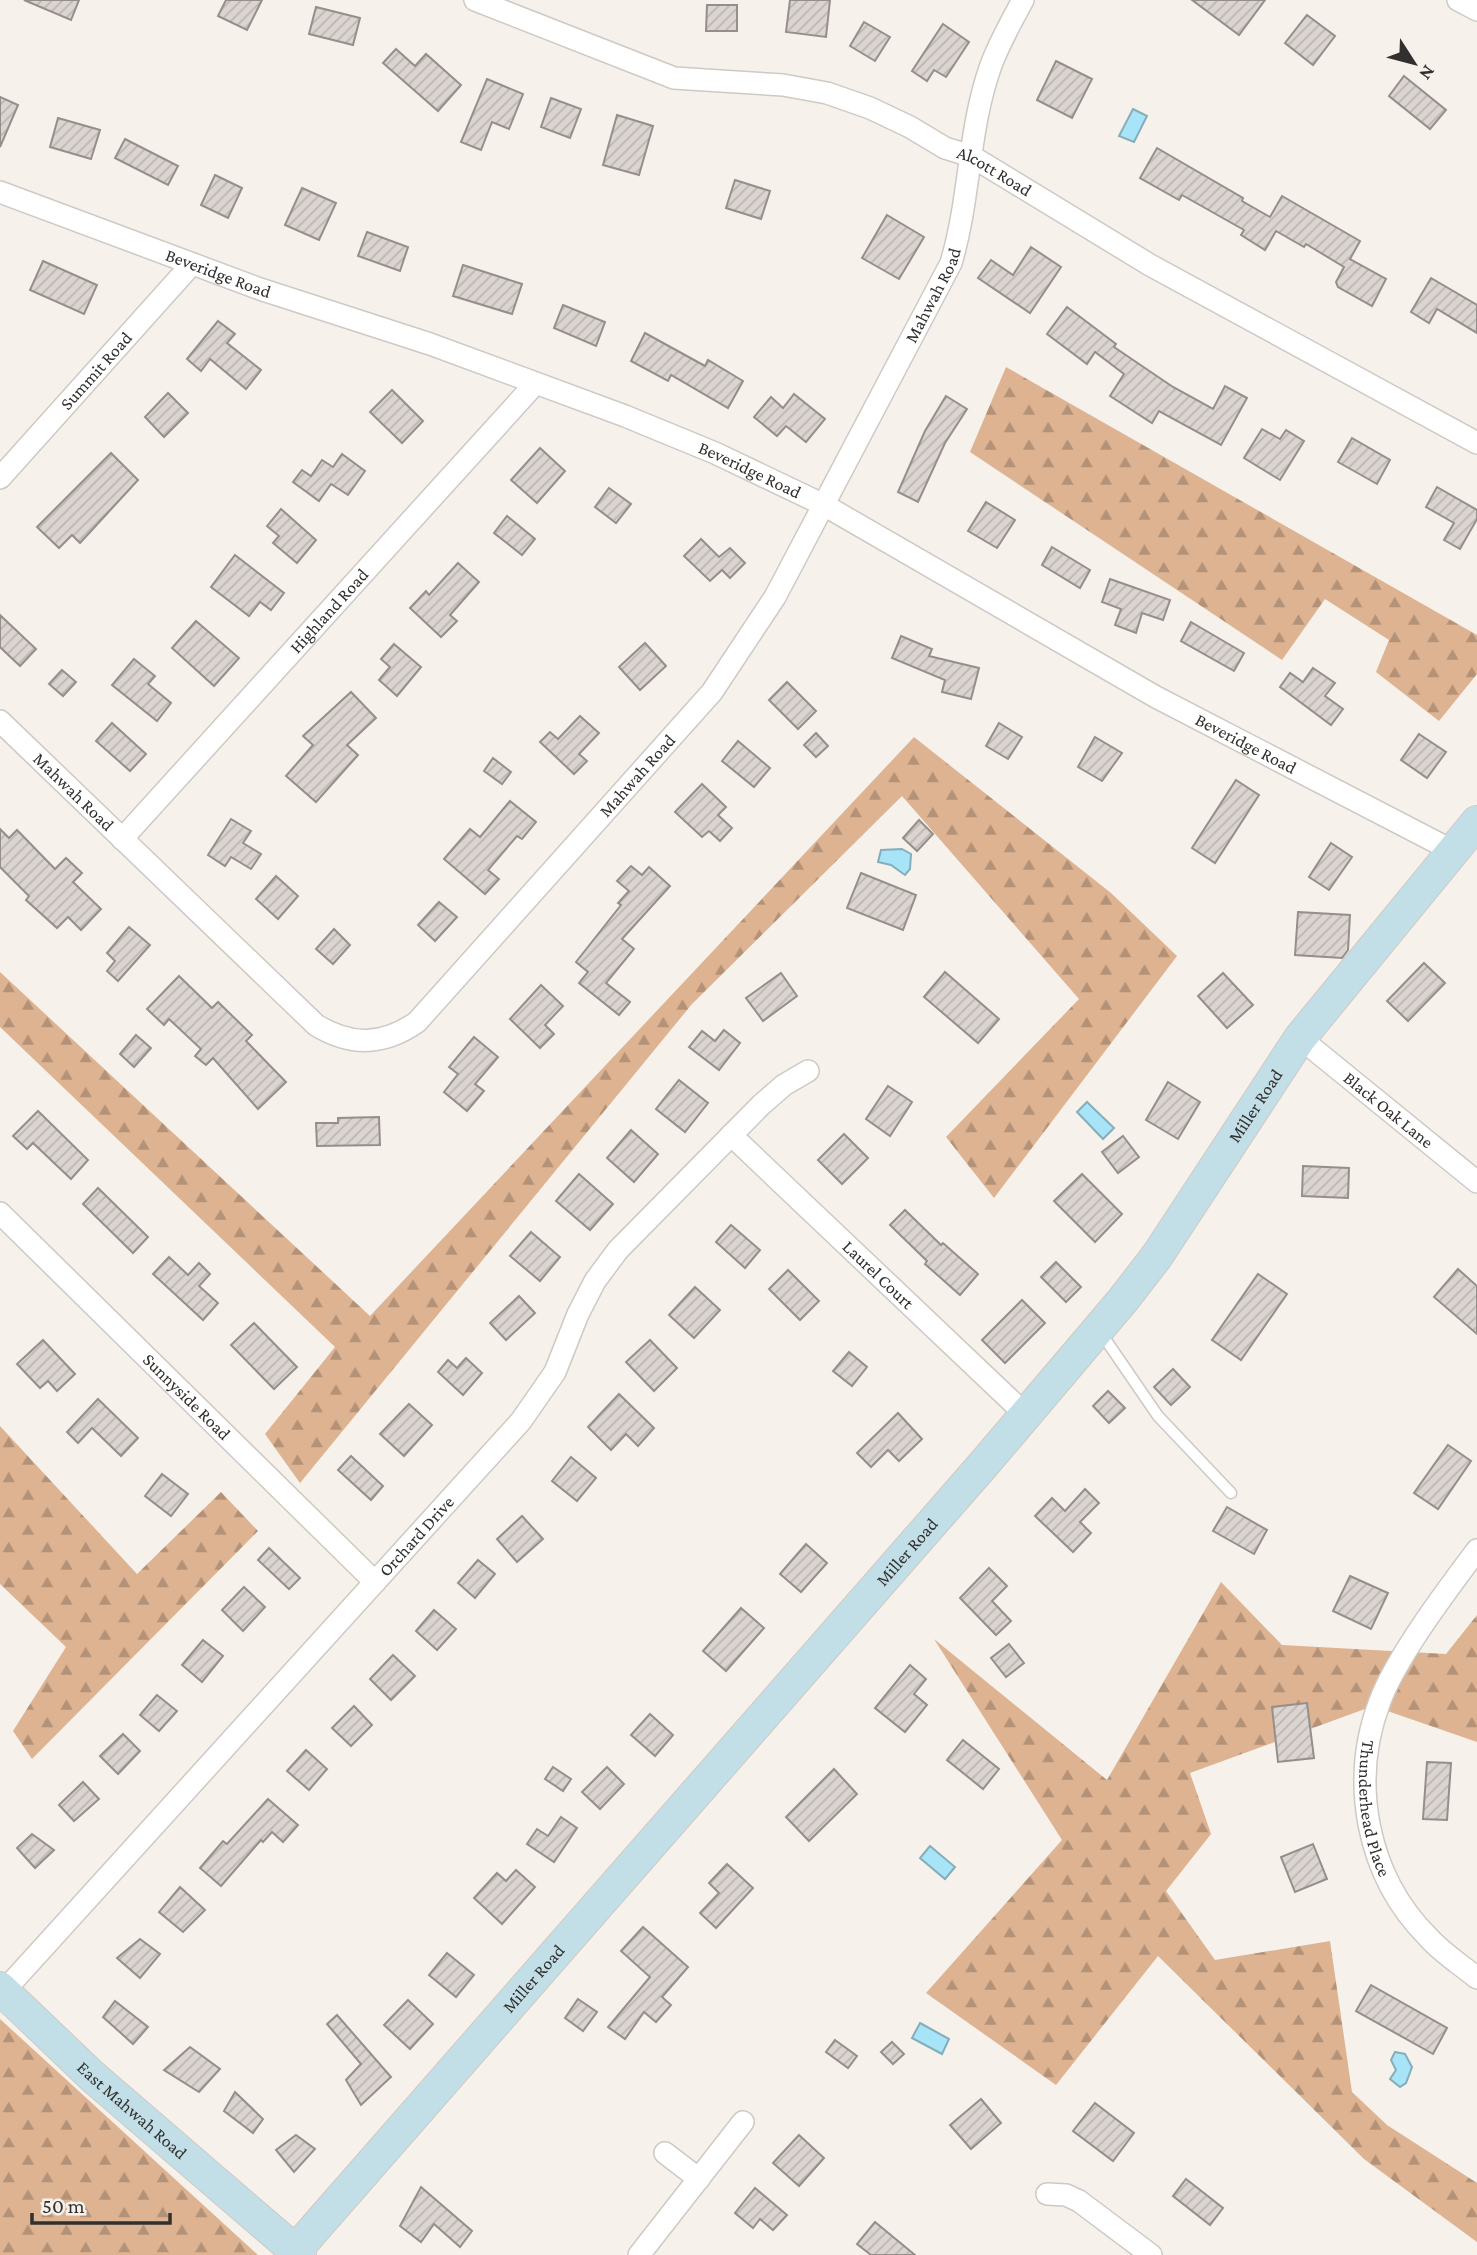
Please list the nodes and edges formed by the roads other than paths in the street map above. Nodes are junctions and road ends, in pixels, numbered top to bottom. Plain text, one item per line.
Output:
1 (475, 0) edge
2 (1023, 0) edge
3 (1458, 0) edge
4 (1477, 10) edge
5 (971, 156) junction
6 (0, 192) edge
7 (192, 264) junction
8 (534, 384) junction
9 (1477, 443) edge
10 (0, 478) edge
11 (824, 505) junction
12 (0, 721) edge
13 (1477, 822) edge
14 (122, 839) junction
15 (1453, 851) junction
16 (1300, 1038) junction
17 (808, 1071) dead end
18 (730, 1135) junction
19 (1477, 1182) edge
20 (0, 1213) edge
21 (1098, 1328) junction
22 (1026, 1413) junction
23 (1231, 1493) dead end
24 (1477, 1550) edge
25 (375, 1582) junction
26 (1477, 1978) edge
27 (2, 1990) edge
28 (743, 2122) dead end
29 (665, 2153) dead end
30 (699, 2179) junction
31 (1046, 2194) dead end
32 (297, 2253) edge
33 (639, 2255) edge
34 (1151, 2255) edge

1 - 5 street, Alcott Road
2 - 5 street, Mahwah Road
3 - 4 street
5 - 9 street, Alcott Road
5 - 11 street, Mahwah Road
6 - 7 street, Beveridge Road
7 - 8 street, Beveridge Road
7 - 10 street, Summit Road
8 - 11 street, Beveridge Road
8 - 14 street, Highland Road
11 - 14 street, Mahwah Road
11 - 15 street, Beveridge Road
12 - 14 street, Mahwah Road
13 - 15 street, Miller Road
15 - 16 street, Miller Road
16 - 19 street, Black Oak Lane
16 - 21 street, Miller Road
17 - 18 street, Orchard Drive
18 - 22 street, Laurel Court
18 - 25 street, Orchard Drive
20 - 25 street, Sunnyside Road
21 - 22 street, Miller Road
21 - 23 lane
22 - 32 street, Miller Road
24 - 26 street, Thunderhead Place
25 - 27 street, Orchard Drive
27 - 32 street, East Mahwah Road
28 - 30 street
29 - 30 street
30 - 33 street
31 - 34 street

